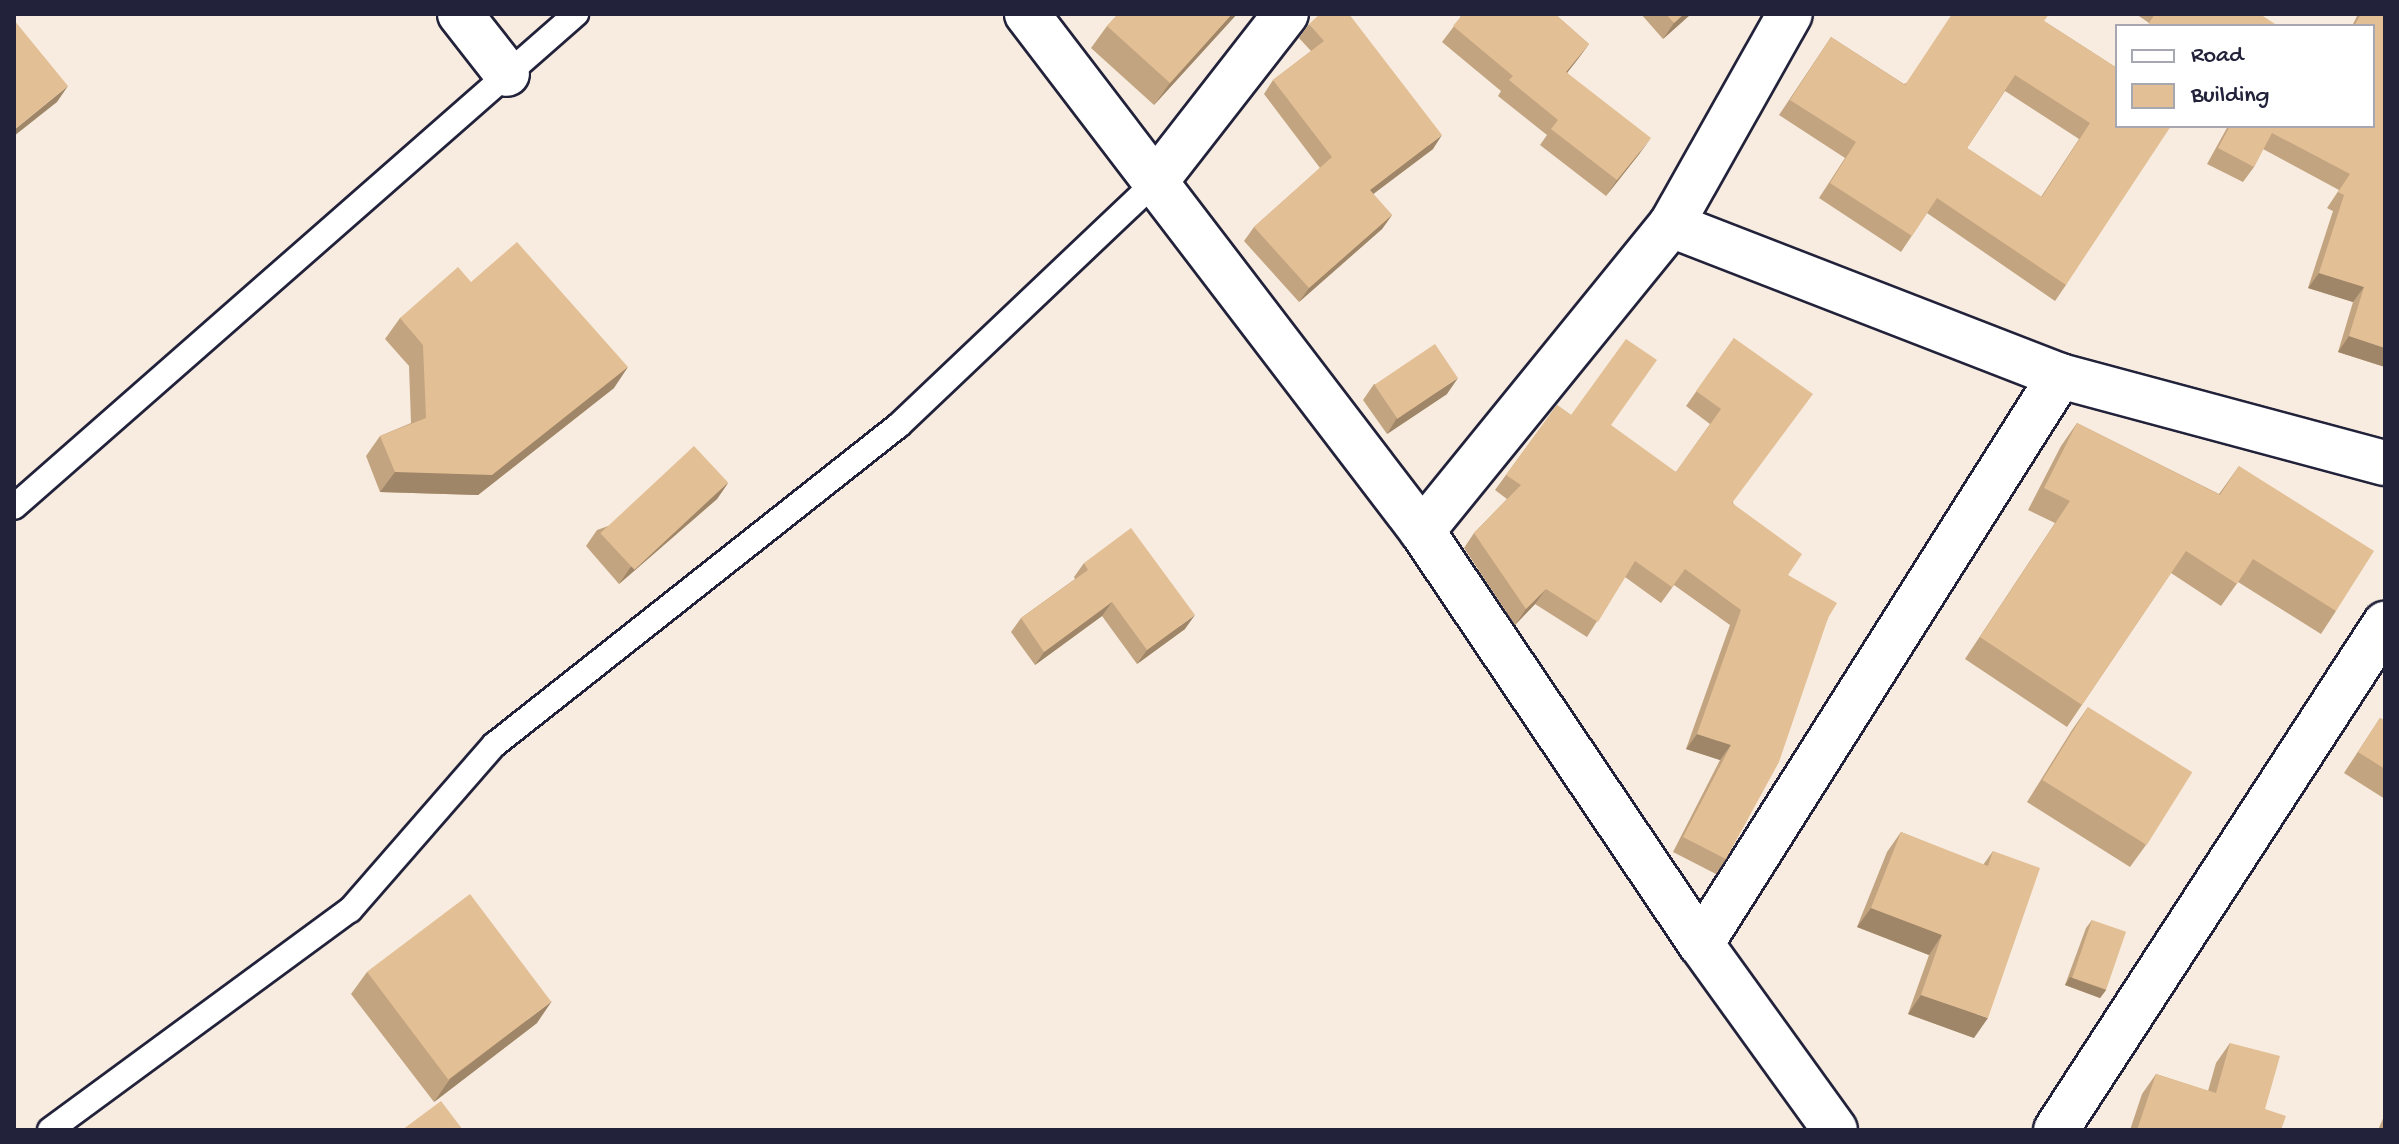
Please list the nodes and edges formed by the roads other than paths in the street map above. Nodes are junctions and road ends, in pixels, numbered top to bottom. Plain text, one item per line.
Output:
1 (460, 14) edge
2 (576, 14) edge
3 (1027, 14) edge
4 (1286, 14) edge
5 (1790, 14) edge
6 (507, 74) junction
7 (1155, 182) junction
8 (1671, 225) junction
9 (2060, 376) junction
10 (2385, 463) edge
11 (14, 507) edge
12 (1422, 531) junction
13 (2385, 624) edge
14 (1701, 944) junction
15 (50, 1130) edge
16 (1835, 1130) edge
17 (2056, 1130) edge

1 - 6 street
2 - 6 lane
3 - 7 street
4 - 7 street
5 - 8 street
6 - 11 lane
7 - 12 street
7 - 15 lane
8 - 9 street
8 - 12 street
9 - 10 street
9 - 14 street
12 - 14 street
13 - 17 street
14 - 16 street

